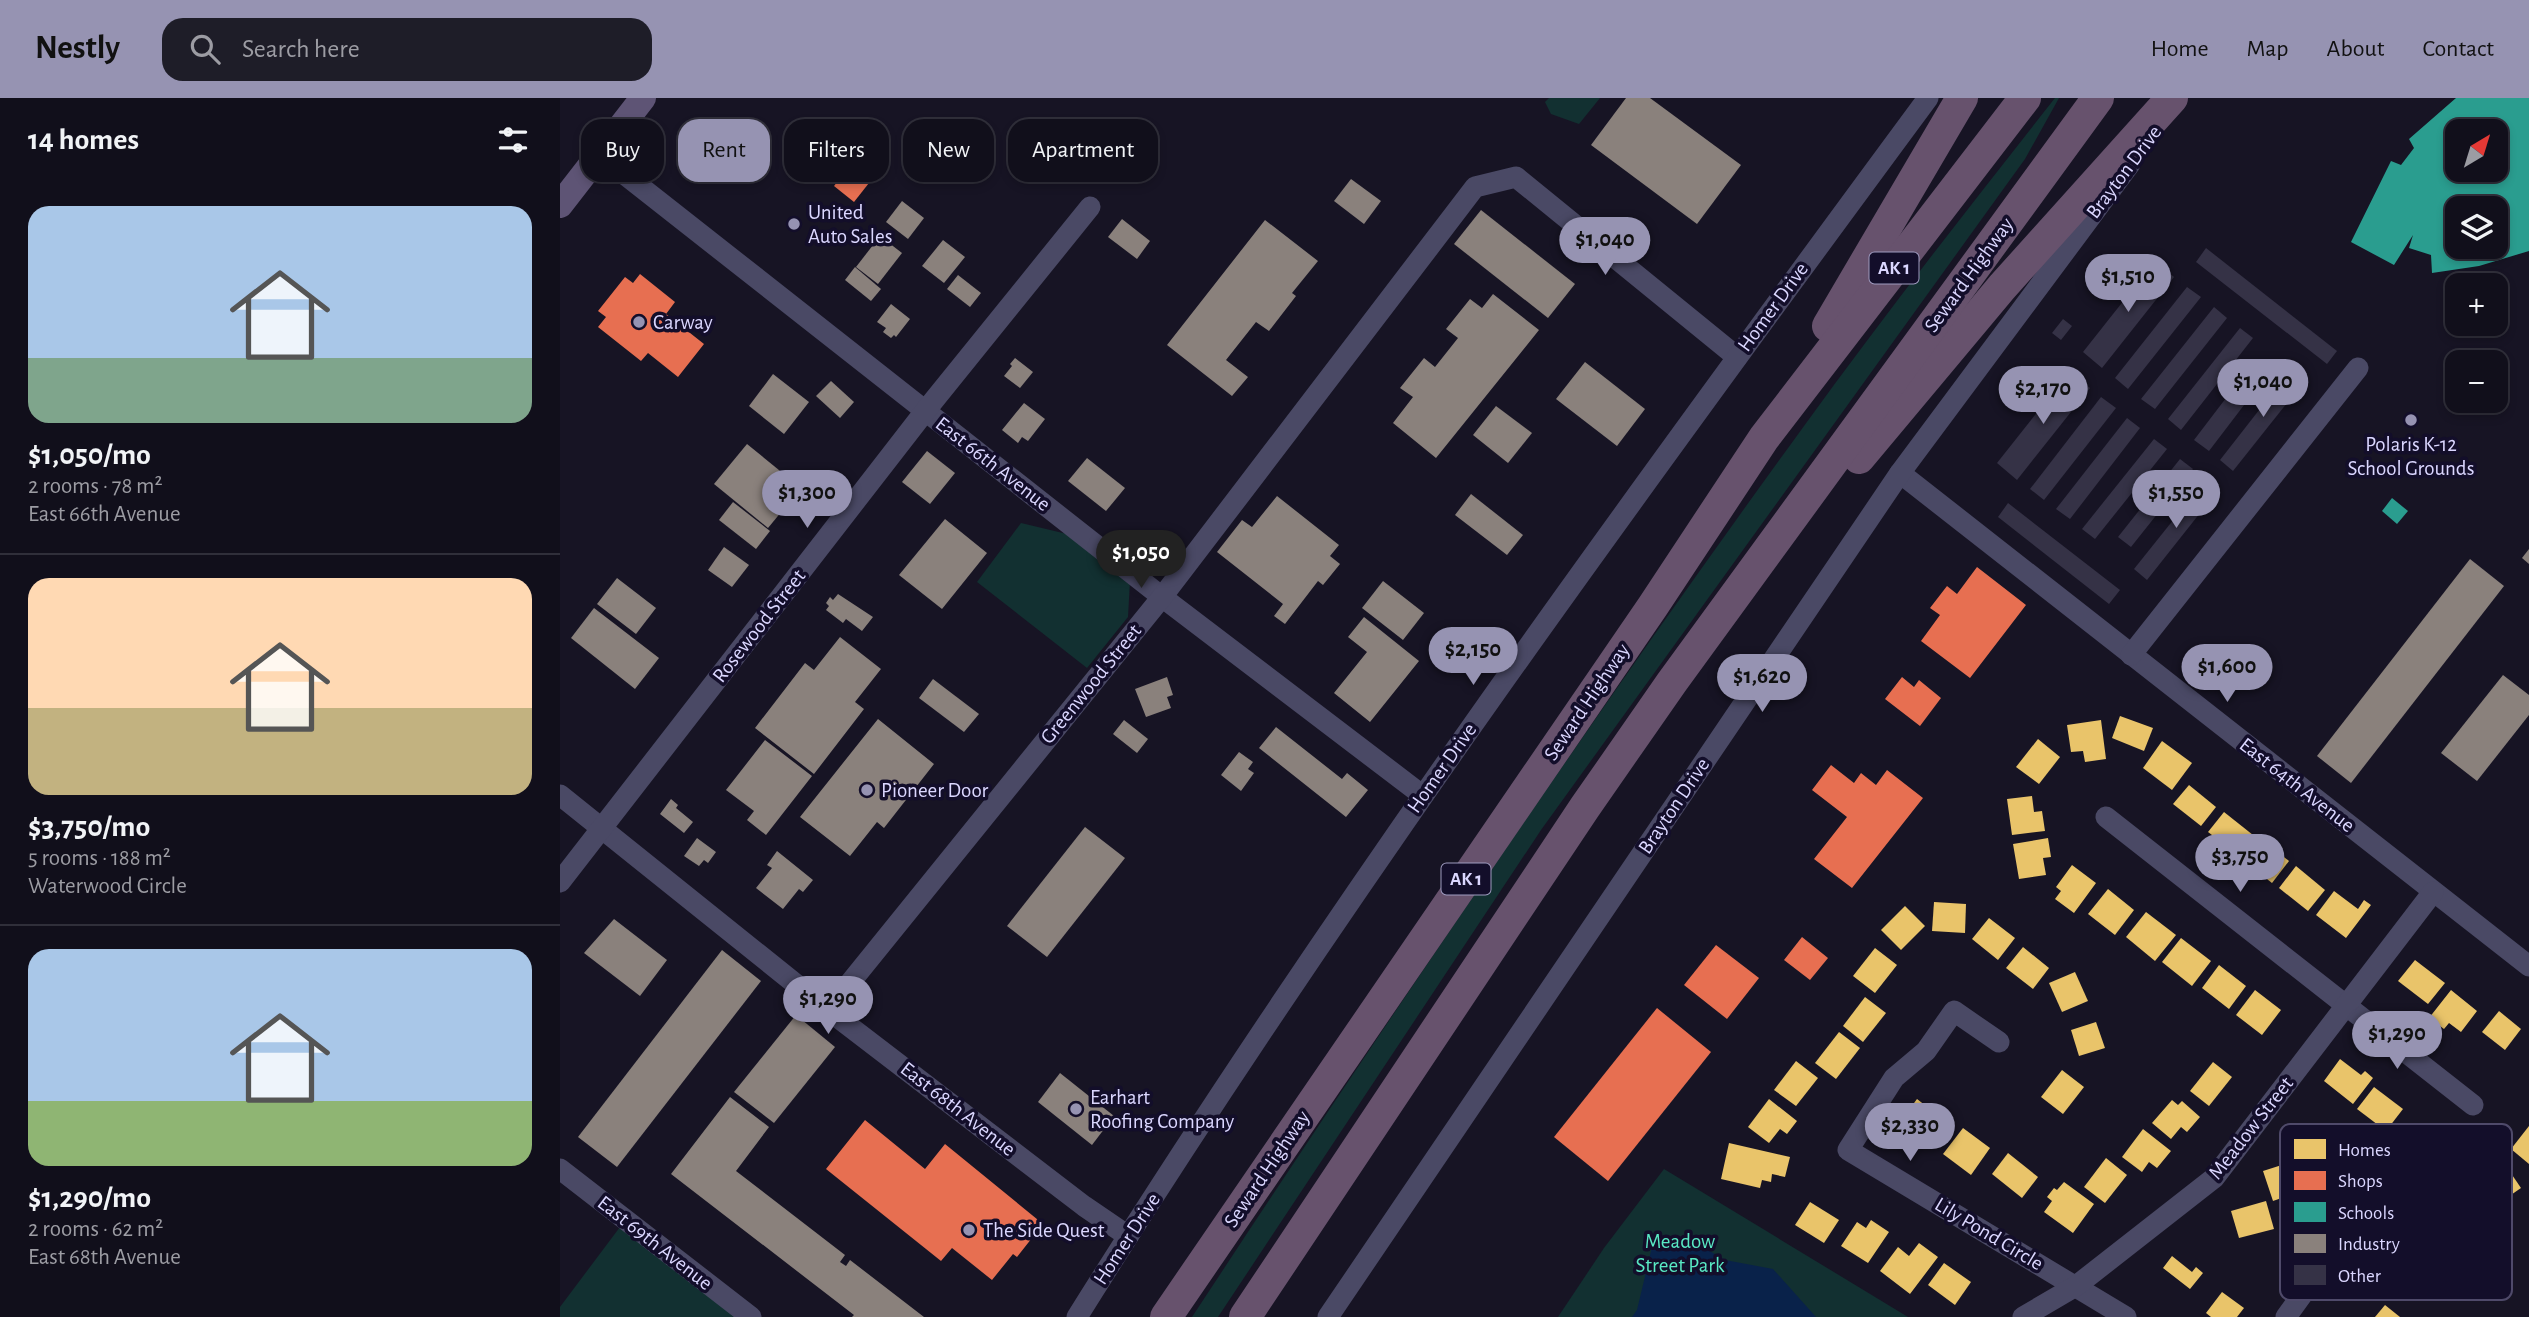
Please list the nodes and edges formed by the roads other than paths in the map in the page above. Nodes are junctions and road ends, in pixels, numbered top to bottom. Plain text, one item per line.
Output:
1 (643, 98) edge
2 (1928, 98) edge
3 (1962, 98) edge
4 (2025, 98) edge
5 (2098, 98) edge
6 (2172, 98) edge
7 (2179, 98) edge
8 (627, 119) edge
9 (581, 179) edge
10 (635, 182) edge
11 (560, 205) edge
12 (1090, 207) dead end
13 (1737, 357) junction
14 (2358, 368) dead end
15 (926, 410) junction
16 (1764, 439) junction
17 (1900, 473) junction
18 (1162, 597) junction
19 (2131, 655) junction
20 (1672, 682) junction
21 (1422, 794) junction
22 (560, 795) edge
23 (2106, 817) dead end
24 (603, 828) junction
25 (560, 882) edge
26 (2433, 892) junction
27 (2529, 966) edge
28 (2347, 1004) junction
29 (828, 1010) junction
30 (1999, 1042) dead end
31 (2473, 1105) dead end
32 (560, 1169) edge
33 (1128, 1236) junction
34 (2076, 1286) junction
35 (2299, 1300) edge
36 (751, 1317) edge
37 (1077, 1317) edge
38 (1166, 1317) edge
39 (1245, 1317) edge
40 (1328, 1317) edge
41 (2023, 1317) edge
42 (2126, 1317) edge
43 (2287, 1317) edge

1 - 8 main road
2 - 13 street, Homer Drive
3 - 16 highway
4 - 16 highway, Seward Highway / AK 1
5 - 20 highway, Seward Highway / AK 1
6 - 20 highway
7 - 17 street, Brayton Drive
9 - 11 main road
10 - 15 street, East 66th Avenue
12 - 15 street, Rosewood Street
13 - 18 street, Greenwood Street
13 - 21 street, Homer Drive
14 - 19 street
15 - 18 street, East 66th Avenue
15 - 24 street, Rosewood Street
16 - 38 highway, Seward Highway / AK 1
17 - 19 street, East 64th Avenue
17 - 40 street, Brayton Drive
18 - 21 street, East 66th Avenue
18 - 29 street, Greenwood Street
19 - 26 street, East 64th Avenue
20 - 39 highway, Seward Highway / AK 1
21 - 33 street, Homer Drive
22 - 24 street, East 68th Avenue
23 - 28 street
24 - 25 street, Rosewood Street
24 - 29 street, East 68th Avenue
26 - 27 street, East 64th Avenue
26 - 28 street, Meadow Street
28 - 31 street
28 - 34 street, Meadow Street
29 - 33 street, East 68th Avenue
30 - 34 street, Lily Pond Circle
32 - 36 street, East 69th Avenue
33 - 37 street, Homer Drive
34 - 41 street, Meadow Street
34 - 42 street
35 - 43 street

